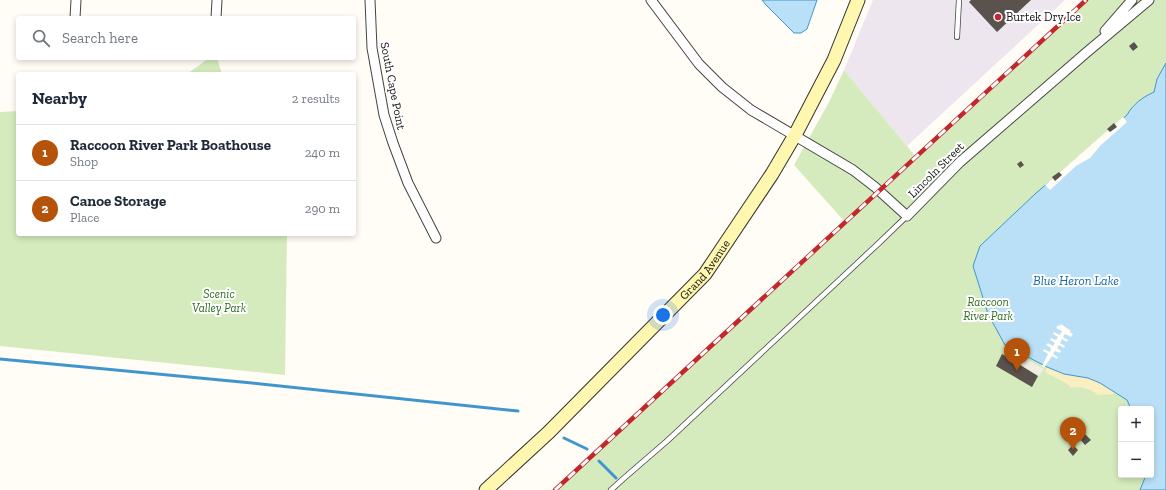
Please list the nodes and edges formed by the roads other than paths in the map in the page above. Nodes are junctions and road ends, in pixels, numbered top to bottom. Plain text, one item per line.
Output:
1 (76, 0) edge
2 (217, 0) edge
3 (370, 0) edge
4 (651, 0) edge
5 (858, 0) edge
6 (959, 0) edge
7 (1132, 0) edge
8 (1149, 0) edge
9 (75, 16) edge
10 (216, 16) edge
11 (957, 37) dead end
12 (1087, 52) junction
13 (795, 135) junction
14 (907, 216) junction
15 (436, 238) dead end
16 (486, 490) edge
17 (611, 490) edge

1 - 9 street
2 - 10 street
3 - 15 street, South Cape Point
4 - 13 street, Lincoln Street
5 - 13 main road, Grand Avenue
6 - 11 lane
7 - 12 street, Lincoln Street
8 - 12 street, Lincoln Street
12 - 14 street, Lincoln Street
13 - 14 street, Lincoln Street
13 - 16 main road, Grand Avenue
14 - 17 lane

